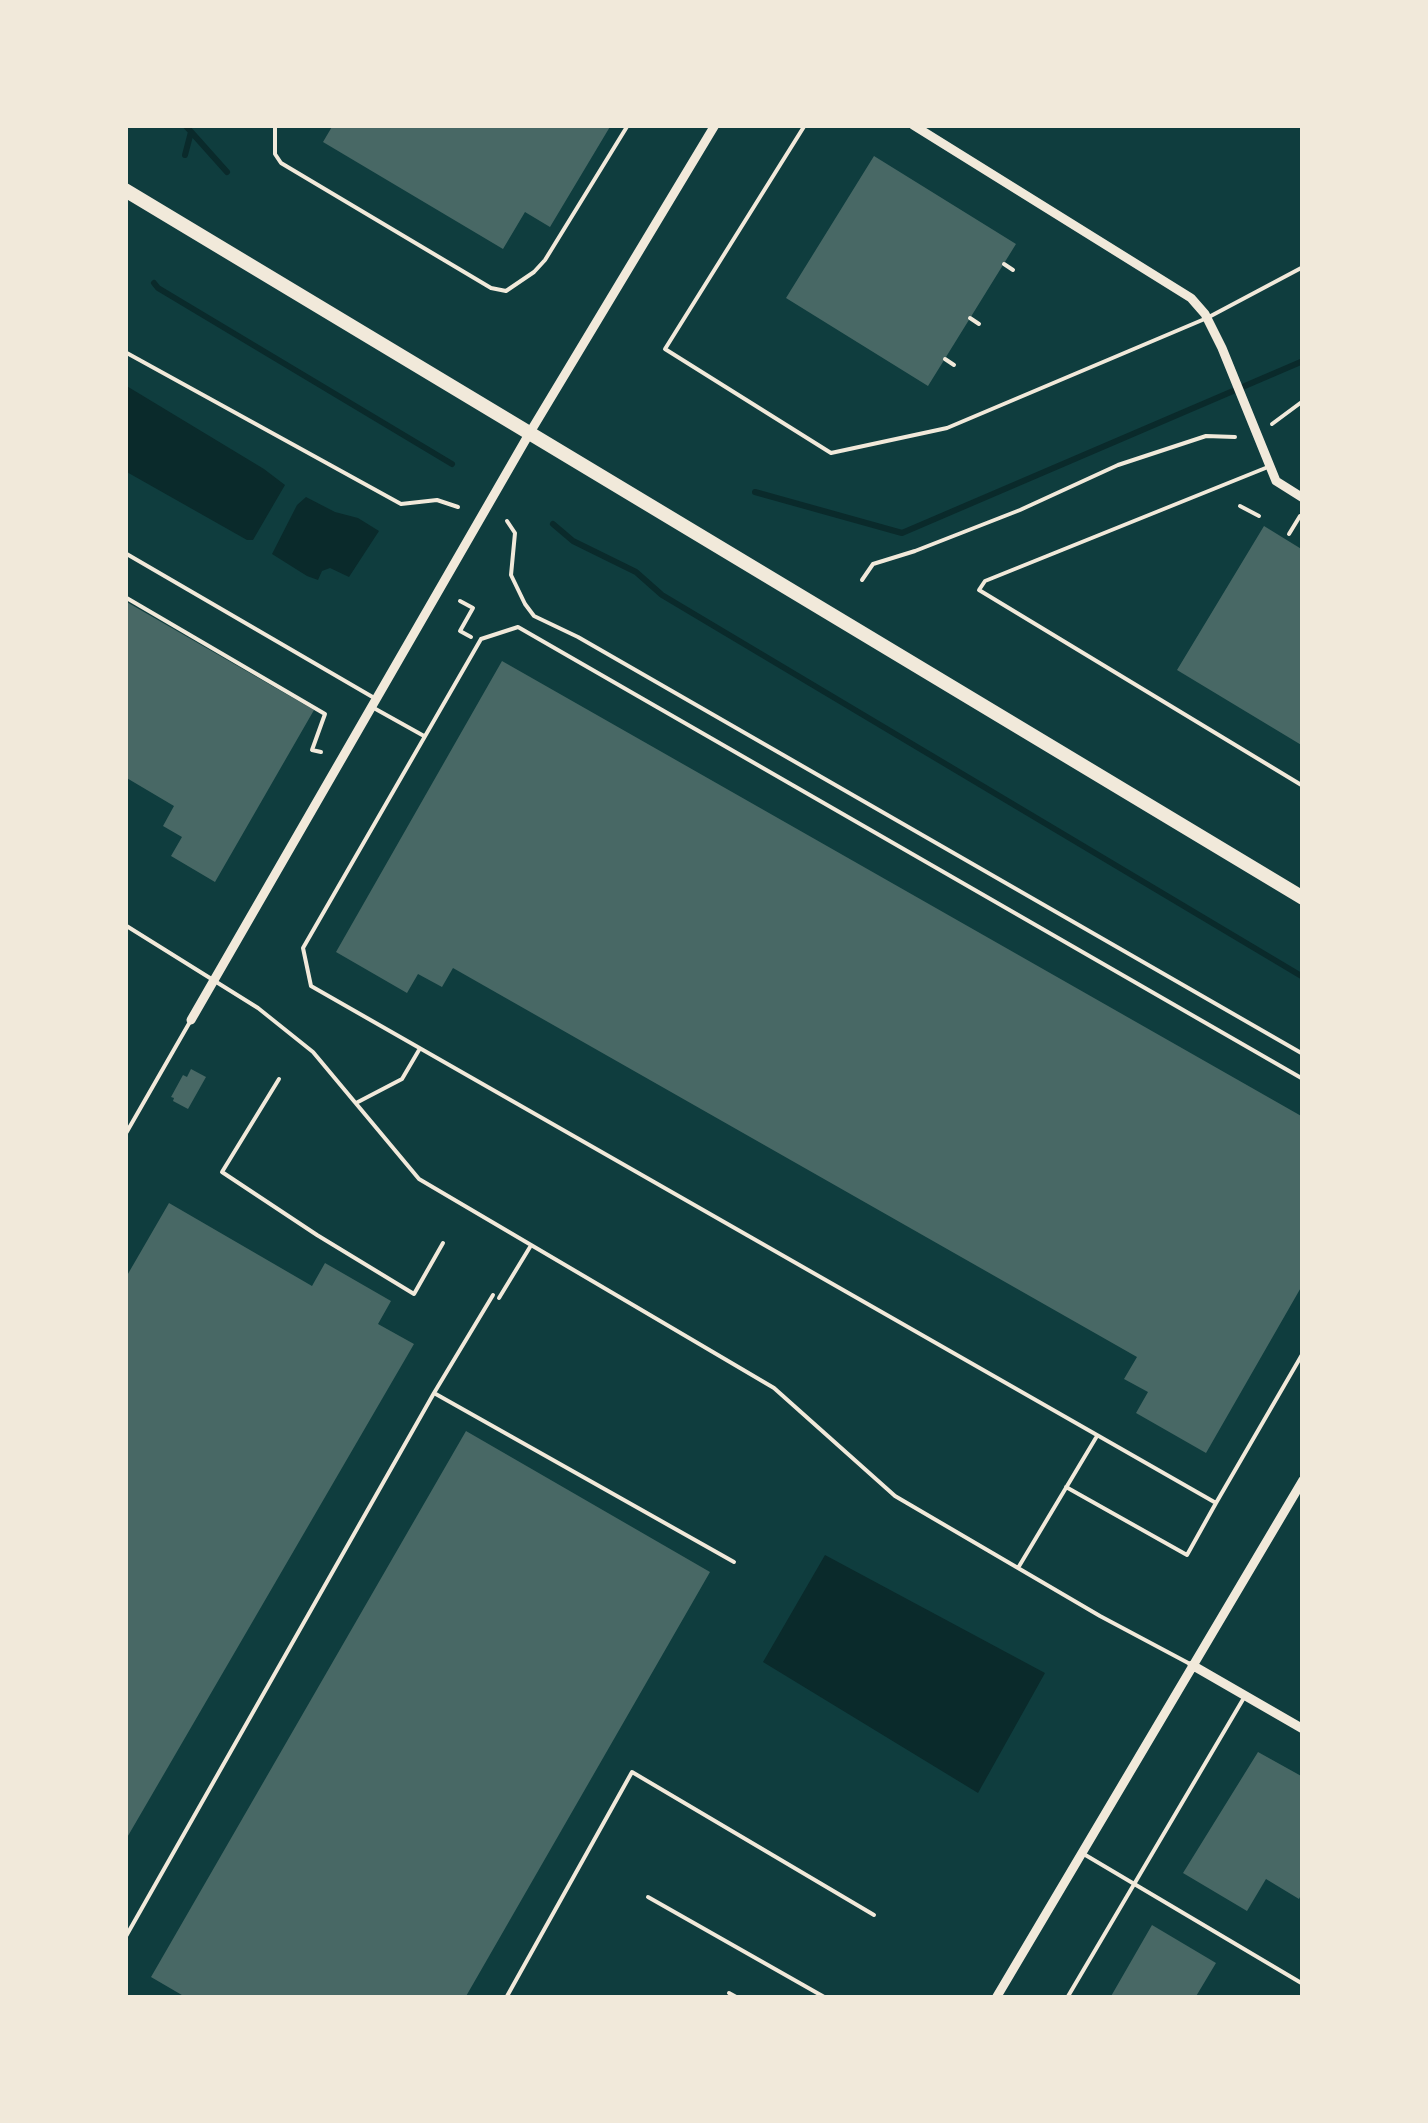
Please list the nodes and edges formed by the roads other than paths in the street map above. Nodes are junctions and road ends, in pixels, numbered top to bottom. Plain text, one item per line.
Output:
1 (276, 125) edge
2 (628, 125) edge
3 (715, 125) edge
4 (805, 125) edge
5 (912, 125) edge
6 (125, 190) edge
7 (1303, 267) edge
8 (1207, 318) junction
9 (529, 434) junction
10 (1269, 466) junction
11 (1303, 498) edge
12 (125, 553) edge
13 (374, 703) junction
14 (425, 737) junction
15 (1303, 786) edge
16 (1303, 898) edge
17 (125, 926) edge
18 (215, 982) junction
19 (191, 1020) joint
20 (420, 1048) junction
21 (279, 1079) dead end
22 (1303, 1079) edge
23 (356, 1103) junction
24 (125, 1134) edge
25 (443, 1243) dead end
26 (530, 1246) junction
27 (1303, 1353) edge
28 (434, 1393) junction
29 (1096, 1436) junction
30 (1303, 1480) edge
31 (1066, 1487) junction
32 (1216, 1503) junction
33 (734, 1562) dead end
34 (1018, 1568) junction
35 (1192, 1666) junction
36 (1245, 1695) junction
37 (1303, 1729) edge
38 (1082, 1853) junction
39 (1133, 1883) junction
40 (648, 1897) dead end
41 (874, 1915) dead end
42 (125, 1938) edge
43 (1303, 1984) edge
44 (729, 1993) dead end
45 (506, 1998) edge
46 (738, 1998) edge
47 (826, 1998) edge
48 (996, 1998) edge
49 (1067, 1998) edge

1 - 2 lane
3 - 9 street
4 - 8 lane
5 - 8 street
6 - 9 main road
7 - 8 lane
8 - 10 street
9 - 13 street
9 - 16 main road
10 - 11 street
10 - 15 lane
12 - 13 lane
13 - 14 lane
13 - 18 street
14 - 20 lane
14 - 22 lane
17 - 18 lane
18 - 19 street
18 - 23 lane
19 - 24 lane
20 - 23 lane
20 - 29 lane
21 - 25 lane
23 - 26 lane
26 - 28 lane
26 - 34 lane
27 - 32 lane
28 - 33 lane
28 - 42 lane
29 - 31 lane
29 - 32 lane
30 - 35 street
31 - 32 lane
31 - 34 lane
34 - 35 lane
35 - 36 street
35 - 38 street
36 - 37 street
36 - 39 lane
38 - 39 lane
38 - 48 street
39 - 43 lane
39 - 49 lane
40 - 47 lane
41 - 45 lane
44 - 46 lane

